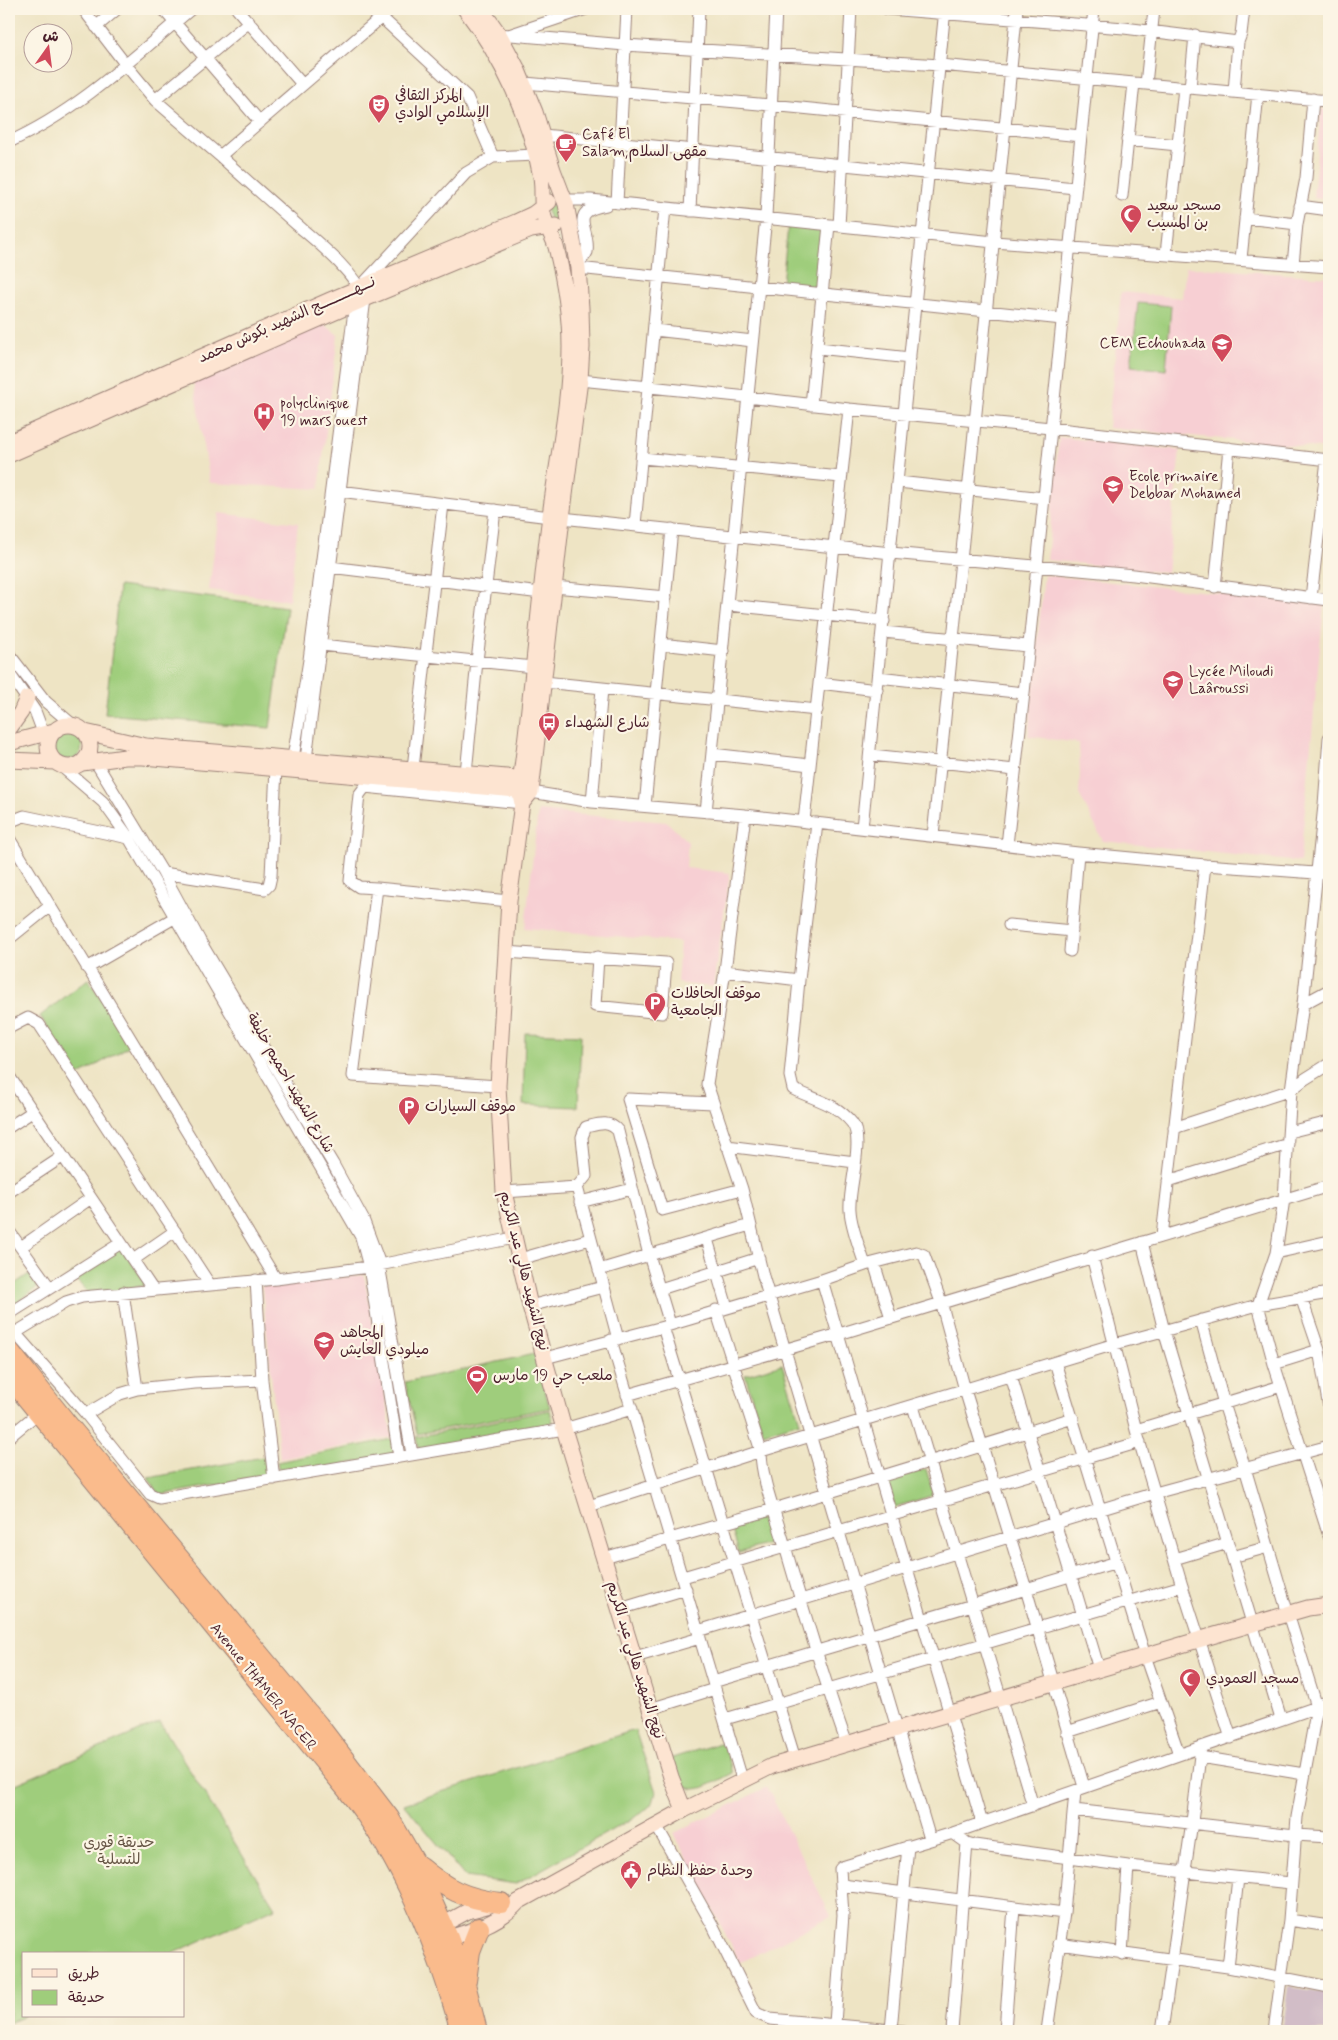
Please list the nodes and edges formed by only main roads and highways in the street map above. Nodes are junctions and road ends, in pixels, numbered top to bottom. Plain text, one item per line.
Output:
1 (465, 9) edge
2 (481, 9) edge
3 (564, 200) junction
4 (542, 207) junction
5 (569, 221) junction
6 (548, 227) junction
7 (358, 295) junction
8 (9, 442) edge
9 (9, 455) edge
10 (556, 518) junction
11 (548, 590) junction
12 (27, 698) road end
13 (79, 728) junction
14 (9, 729) edge
15 (48, 736) junction
16 (9, 743) edge
17 (89, 758) junction
18 (9, 760) edge
19 (58, 764) junction
20 (525, 788) junction
21 (11, 1336) edge
22 (9, 1376) edge
23 (1329, 1605) edge
24 (684, 1810) junction
25 (415, 1863) junction
26 (510, 1902) junction
27 (478, 1928) junction
28 (437, 1935) junction
29 (466, 1988) junction
30 (460, 2031) edge
31 (477, 2031) edge

1 - 4 main road
2 - 3 main road
3 - 4 main road, نـــهـــــــــــج الشهيد بكوش محمد
3 - 5 main road
4 - 6 main road
4 - 7 main road, نـــهـــــــــــج الشهيد بكوش محمد
5 - 6 main road, نـــهـــــــــــج الشهيد بكوش محمد
5 - 10 main road
6 - 7 main road, نـــهـــــــــــج الشهيد بكوش محمد
6 - 10 main road
7 - 8 main road, نـــهـــــــــــج الشهيد بكوش محمد
7 - 9 main road, نـــهـــــــــــج الشهيد بكوش محمد
10 - 11 main road
11 - 20 main road
11 - 20 main road
12 - 14 main road
13 - 15 main road
13 - 17 main road
13 - 20 main road
15 - 16 main road
15 - 19 main road
17 - 19 main road
17 - 20 main road
18 - 19 main road
20 - 24 main road, نهج الشهيد هالي عبد الكريم
21 - 25 highway, Avenue THAMER NACER
22 - 28 highway, Avenue THAMER NACER
23 - 24 main road
24 - 26 main road
25 - 26 highway
25 - 28 highway, Avenue THAMER NACER
26 - 27 main road
26 - 28 main road
27 - 28 main road
27 - 29 highway
28 - 29 highway
28 - 30 highway, Avenue THAMER NACER
29 - 31 highway

